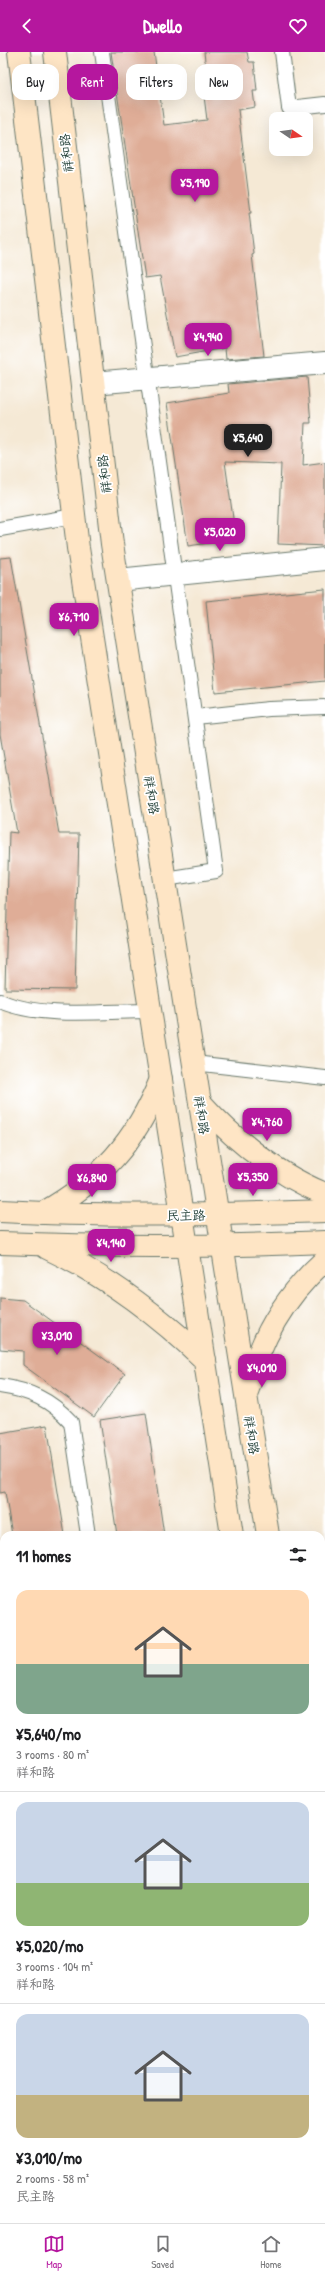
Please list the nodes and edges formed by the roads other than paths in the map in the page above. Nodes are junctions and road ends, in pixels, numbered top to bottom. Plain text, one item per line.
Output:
1 (19, 52) edge
2 (55, 52) edge
3 (102, 52) edge
4 (282, 52) edge
5 (325, 104) edge
6 (325, 363) edge
7 (148, 379) junction
8 (93, 383) junction
9 (74, 516) junction
10 (0, 528) edge
11 (325, 559) edge
12 (174, 573) junction
13 (118, 580) junction
14 (325, 707) edge
15 (195, 717) junction
16 (165, 879) junction
17 (0, 1001) edge
18 (150, 1011) junction
19 (194, 1063) junction
20 (325, 1078) edge
21 (161, 1079) junction
22 (200, 1102) junction
23 (325, 1194) edge
24 (0, 1211) edge
25 (325, 1211) edge
26 (43, 1213) junction
27 (217, 1214) junction
28 (182, 1215) junction
29 (325, 1242) edge
30 (0, 1243) edge
31 (38, 1244) junction
32 (222, 1245) junction
33 (187, 1246) junction
34 (325, 1260) edge
35 (205, 1360) junction
36 (0, 1386) edge
37 (246, 1398) junction
38 (87, 1531) edge
39 (231, 1531) edge
40 (267, 1531) edge

1 - 9 main road
2 - 8 main road, 祥和路
3 - 7 lane
4 - 5 lane
6 - 7 street
7 - 8 street
7 - 12 lane
8 - 13 main road, 祥和路
9 - 10 lane
9 - 18 main road
11 - 12 street
12 - 13 street
12 - 15 lane
13 - 16 main road, 祥和路
14 - 15 lane
15 - 16 lane
16 - 19 main road, 祥和路
17 - 18 lane
18 - 21 main road
19 - 20 lane
19 - 22 main road, 祥和路
21 - 26 main road
21 - 28 main road
22 - 23 main road
22 - 27 main road, 祥和路
24 - 26 main road, 民主路
25 - 27 main road, 民主路
26 - 28 main road, 民主路
27 - 28 main road, 民主路
27 - 32 main road, 祥和路
28 - 33 main road
29 - 32 main road
30 - 31 main road
31 - 33 main road
31 - 35 main road
32 - 33 main road
32 - 37 main road, 祥和路
33 - 35 main road
34 - 37 main road
35 - 39 main road
36 - 38 lane
37 - 40 main road, 祥和路

